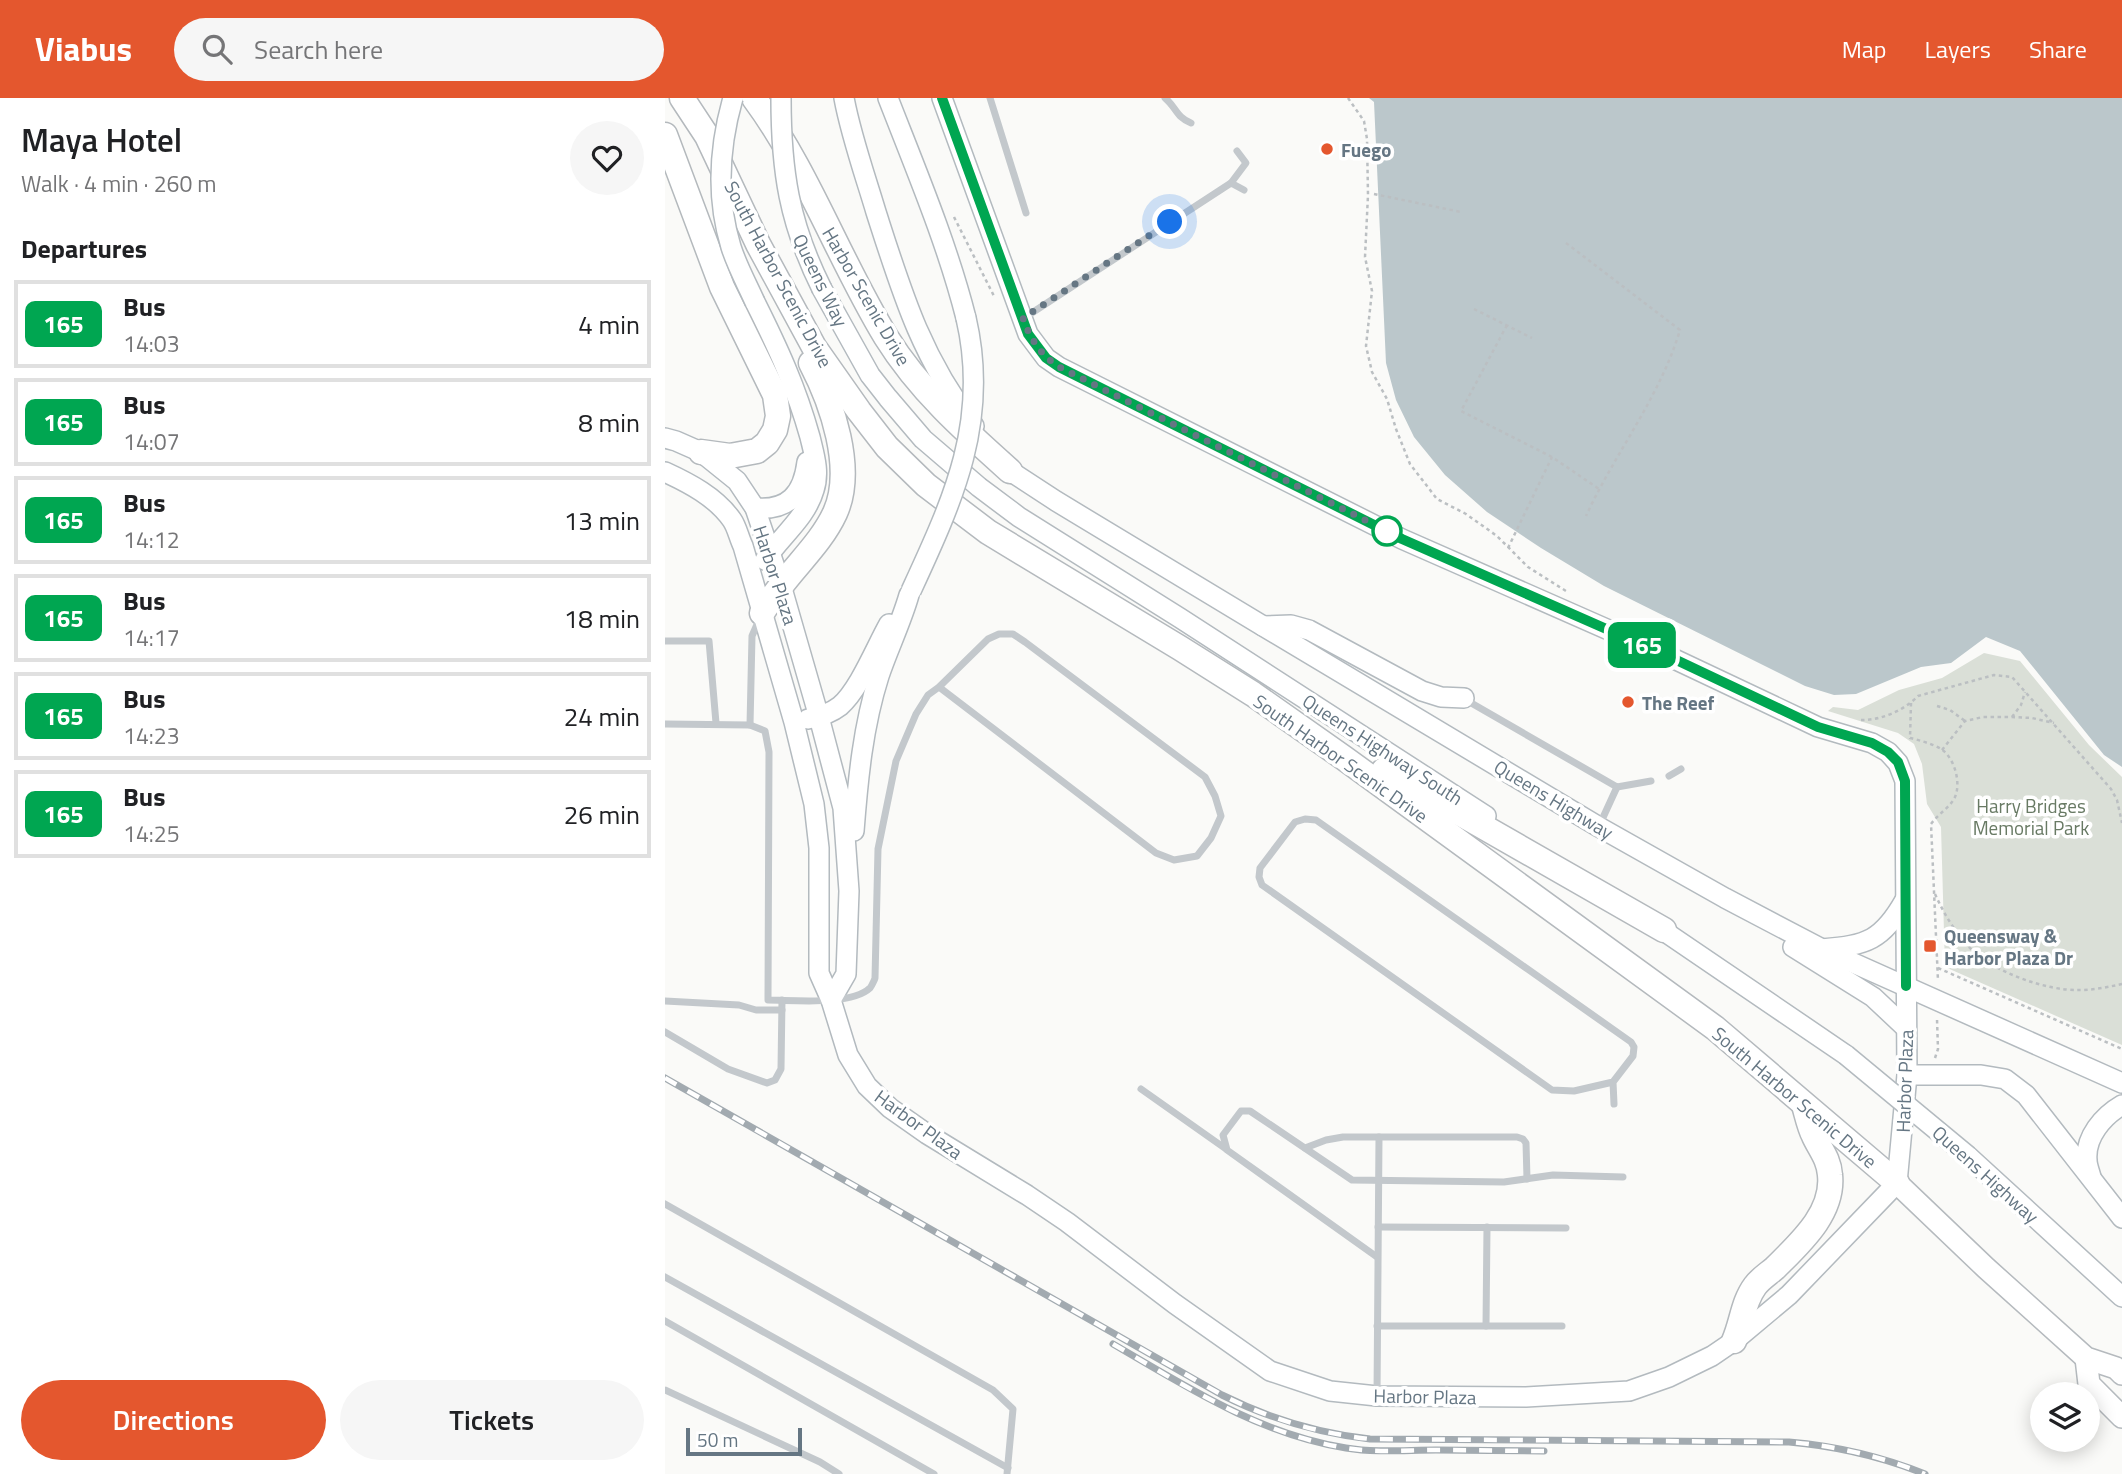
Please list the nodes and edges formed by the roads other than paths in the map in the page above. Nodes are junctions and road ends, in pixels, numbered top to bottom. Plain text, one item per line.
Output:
1 (682, 98) edge
2 (733, 98) edge
3 (754, 98) edge
4 (781, 98) edge
5 (843, 98) edge
6 (888, 98) edge
7 (942, 98) edge
8 (990, 98) edge
9 (1165, 98) edge
10 (1191, 123) dead end
11 (665, 135) edge
12 (1237, 151) dead end
13 (1231, 183) junction
14 (1244, 190) dead end
15 (1026, 214) dead end
16 (758, 244) junction
17 (1023, 318) junction
18 (806, 423) junction
19 (665, 438) edge
20 (923, 439) joint
21 (701, 452) junction
22 (1010, 471) junction
23 (665, 472) edge
24 (755, 508) junction
25 (771, 552) junction
26 (753, 579) junction
27 (781, 585) junction
28 (910, 593) junction
29 (762, 612) junction
30 (1263, 626) junction
31 (665, 640) edge
32 (939, 687) junction
33 (1253, 694) junction
34 (1464, 698) joint
35 (819, 717) junction
36 (794, 722) junction
37 (716, 723) junction
38 (665, 724) edge
39 (750, 725) junction
40 (1681, 769) dead end
41 (1669, 776) dead end
42 (1651, 781) dead end
43 (1617, 787) junction
44 (1599, 827) junction
45 (1658, 860) junction
46 (849, 891) junction
47 (1905, 899) junction
48 (1664, 930) junction
49 (1822, 949) junction
50 (1906, 986) junction
51 (782, 1000) junction
52 (831, 1000) junction
53 (665, 1001) edge
54 (782, 1010) junction
55 (1906, 1028) junction
56 (665, 1032) edge
57 (1846, 1055) joint
58 (1907, 1074) junction
59 (1613, 1082) junction
60 (2122, 1083) edge
61 (1141, 1089) dead end
62 (1613, 1104) dead end
63 (1804, 1105) junction
64 (2122, 1105) edge
65 (1379, 1137) junction
66 (1305, 1148) junction
67 (1227, 1150) junction
68 (1623, 1177) dead end
69 (1379, 1179) junction
70 (1527, 1179) junction
71 (2092, 1179) junction
72 (1897, 1183) junction
73 (665, 1204) edge
74 (2122, 1218) edge
75 (1378, 1227) junction
76 (1487, 1227) junction
77 (1566, 1228) dead end
78 (1377, 1257) junction
79 (665, 1277) edge
80 (2122, 1297) edge
81 (665, 1321) edge
82 (1377, 1326) junction
83 (1486, 1326) junction
84 (1562, 1326) dead end
85 (1734, 1341) junction
86 (2086, 1357) junction
87 (2122, 1374) edge
88 (665, 1390) edge
89 (1377, 1396) junction
90 (2122, 1418) edge
91 (1007, 1471) edge
92 (839, 1474) edge
93 (935, 1474) edge

1 - 16 highway, South Harbor Scenic Drive
2 - 18 main road, bridge
3 - 22 highway, Harbor Scenic Drive
4 - 20 main road, Queens Way, bridge
5 - 22 main road
6 - 28 main road, bridge
7 - 17 main road, Harbor Plaza
8 - 15 lane
9 - 10 lane
11 - 21 highway
12 - 13 lane
13 - 14 lane
13 - 17 lane
16 - 27 highway
16 - 33 highway, South Harbor Scenic Drive
17 - 47 main road, Harbor Plaza
18 - 24 main road
18 - 25 main road
19 - 21 main road, Harbor Plaza
20 - 48 main road, Queens Highway South
21 - 24 main road, Harbor Plaza
22 - 30 main road, Queens Highway
23 - 26 main road, Harbor Plaza
24 - 25 main road, Harbor Plaza
25 - 26 main road
25 - 27 main road, Harbor Plaza
26 - 29 main road, Harbor Plaza
27 - 29 highway
27 - 35 main road, Harbor Plaza
28 - 35 main road
28 - 46 main road
29 - 36 main road, Harbor Plaza
29 - 39 lane
30 - 34 main road
30 - 44 main road, Queens Highway
31 - 37 lane
32 - 32 lane
32 - 52 lane
33 - 48 highway
33 - 63 highway, South Harbor Scenic Drive
34 - 43 lane
35 - 36 main road
35 - 46 main road, Harbor Plaza
36 - 52 main road, Harbor Plaza
37 - 38 lane
37 - 39 lane
39 - 51 lane
40 - 41 lane
42 - 43 lane
43 - 44 lane
44 - 45 main road, Queens Highway
45 - 49 main road, Queens Highway
45 - 55 main road
46 - 52 main road, Harbor Plaza
47 - 49 main road
47 - 50 main road, Harbor Plaza
48 - 57 main road, Queens Highway South
49 - 50 main road, Queens Highway
50 - 55 main road, Harbor Plaza
50 - 60 main road, Queens Highway
51 - 52 lane
51 - 54 lane
52 - 89 main road, Harbor Plaza
53 - 54 lane
54 - 56 lane
55 - 58 main road, Harbor Plaza
57 - 80 main road, Queens Highway, bridge
58 - 71 main road
58 - 72 main road, Harbor Plaza
59 - 59 lane
59 - 62 lane
61 - 67 lane
63 - 72 highway, South Harbor Scenic Drive
63 - 85 highway
64 - 71 main road
65 - 66 lane
65 - 69 lane
65 - 70 lane
66 - 67 lane
66 - 69 lane
67 - 78 lane
68 - 70 lane
69 - 70 lane
69 - 75 lane
71 - 74 main road
72 - 85 main road, Harbor Plaza
72 - 86 main road, South Harbor Scenic Drive
73 - 91 lane
75 - 76 lane
75 - 78 lane
76 - 77 lane
76 - 83 lane
78 - 82 lane
79 - 91 lane
81 - 93 lane
82 - 83 lane
82 - 89 lane
83 - 84 lane
85 - 89 main road, Harbor Plaza
86 - 87 main road, South Harbor Scenic Drive
86 - 90 main road
88 - 92 lane

